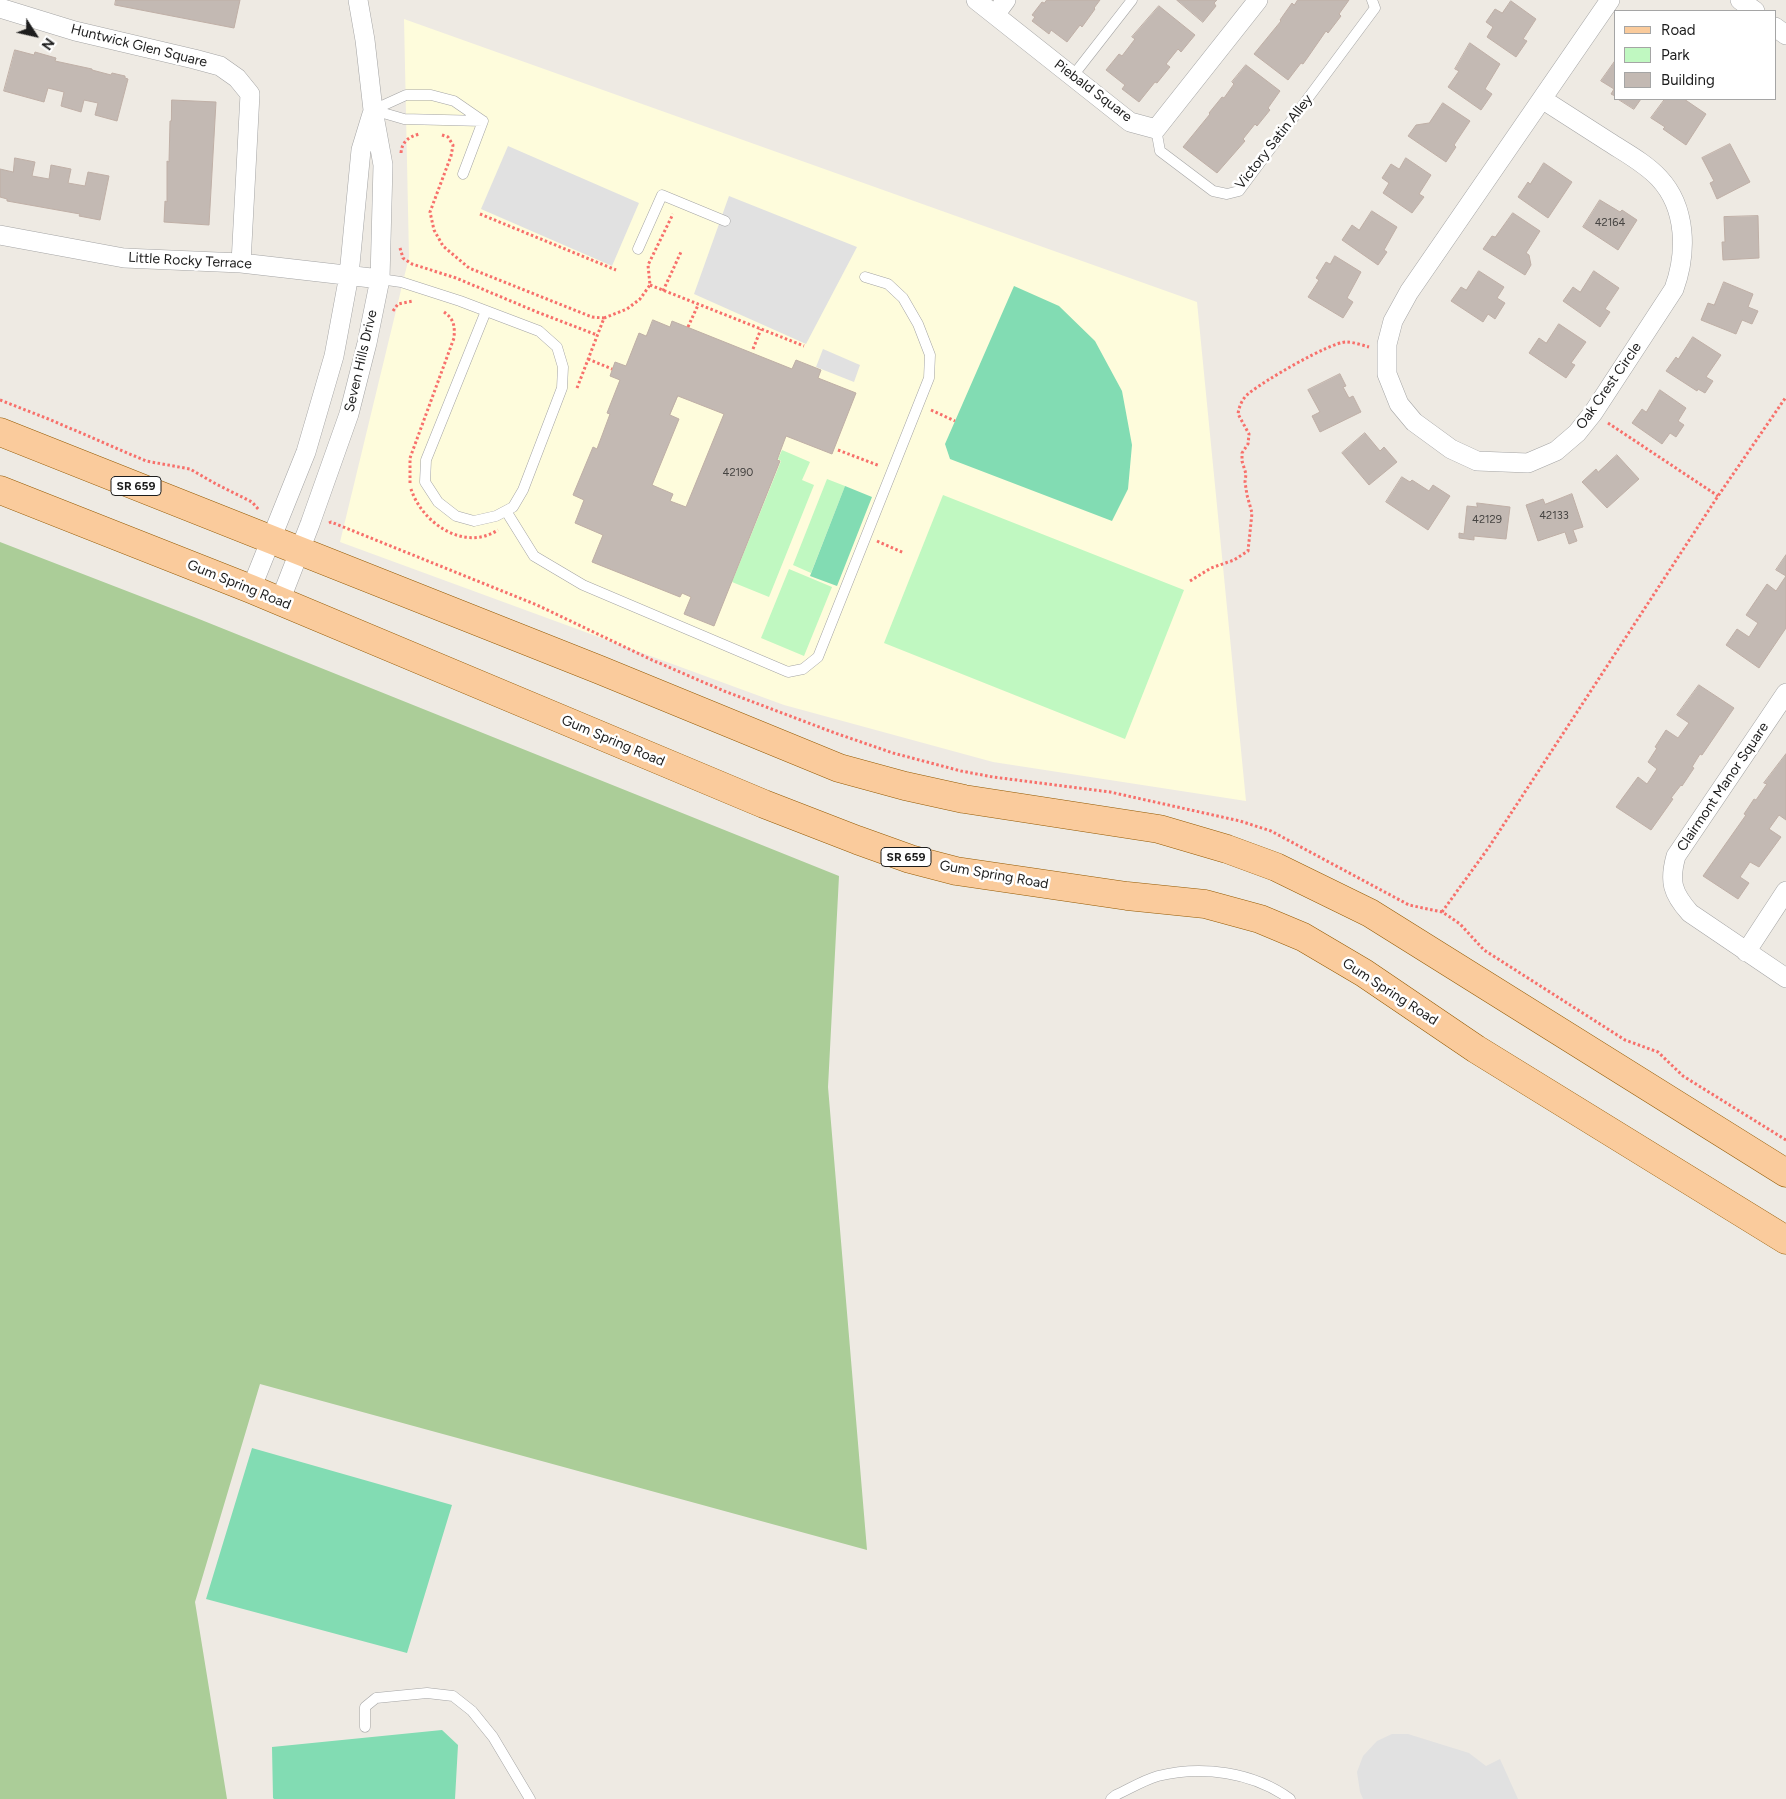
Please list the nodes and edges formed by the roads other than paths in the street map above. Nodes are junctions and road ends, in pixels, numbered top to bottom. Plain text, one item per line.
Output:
1 (358, 0) edge
2 (976, 0) edge
3 (1006, 0) edge
4 (1132, 0) edge
5 (1258, 0) edge
6 (1372, 0) edge
7 (1610, 0) edge
8 (1740, 0) edge
9 (0, 8) edge
10 (1754, 10) edge
11 (995, 15) junction
12 (1072, 77) junction
13 (1542, 98) junction
14 (373, 110) junction
15 (483, 121) junction
16 (1156, 129) junction
17 (463, 174) dead end
18 (725, 221) dead end
19 (0, 235) edge
20 (638, 248) dead end
21 (242, 263) junction
22 (349, 275) junction
23 (865, 277) dead end
24 (380, 279) junction
25 (486, 311) junction
26 (0, 432) edge
27 (0, 490) edge
28 (506, 511) junction
29 (276, 528) junction
30 (298, 551) junction
31 (251, 589) junction
32 (280, 601) junction
33 (1783, 706) edge
34 (1786, 891) edge
35 (1746, 952) junction
36 (1786, 978) edge
37 (1786, 1173) edge
38 (1786, 1240) edge
39 (365, 1727) dead end
40 (530, 1799) edge
41 (1111, 1799) edge
42 (1290, 1799) edge

1 - 14 street, Seven Hills Drive
2 - 11 street, Piebald Square
3 - 11 street
4 - 12 lane
5 - 16 street
6 - 16 lane, Victory Satin Alley
7 - 13 street, Oak Crest Circle
8 - 10 street
9 - 21 street, Huntwick Glen Square
11 - 12 street, Piebald Square
12 - 16 street, Piebald Square
13 - 13 street, Oak Crest Circle
14 - 15 lane
14 - 15 lane
14 - 22 street, Seven Hills Drive
14 - 24 street, Seven Hills Drive
15 - 17 lane
18 - 20 lane
19 - 21 street, Little Rocky Terrace
21 - 22 street, Little Rocky Terrace
22 - 24 street, Little Rocky Terrace
22 - 29 street, Seven Hills Drive
23 - 28 lane
24 - 25 lane
24 - 30 street, Seven Hills Drive
25 - 28 lane
25 - 28 lane
26 - 29 main road, SR 659
27 - 31 main road, Gum Spring Road / SR 659
29 - 30 main road, SR 659
29 - 31 street, Seven Hills Drive
30 - 32 street, Seven Hills Drive
30 - 37 main road, SR 659
31 - 32 main road, Gum Spring Road / SR 659
32 - 38 main road, Gum Spring Road / SR 659
33 - 35 street, Clairmont Manor Square
34 - 35 street
35 - 36 street, Clairmont Manor Square
39 - 40 lane
41 - 42 lane

